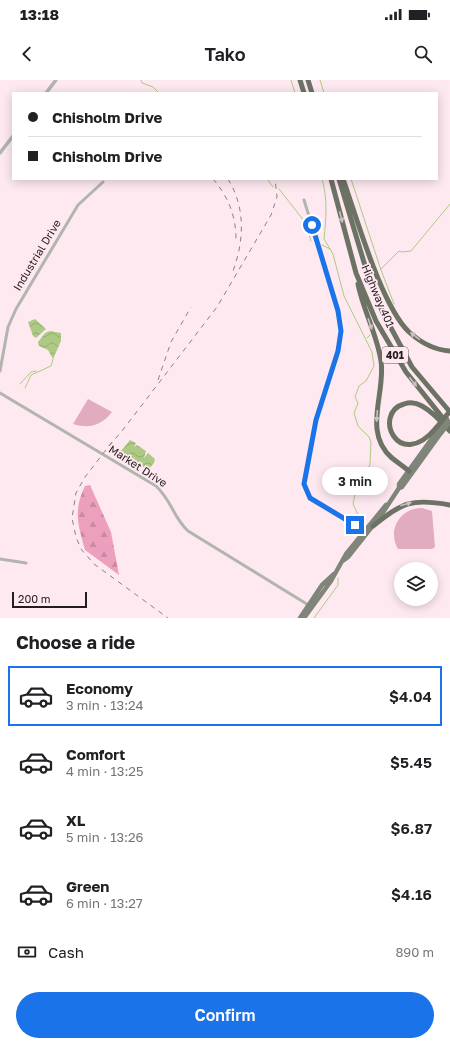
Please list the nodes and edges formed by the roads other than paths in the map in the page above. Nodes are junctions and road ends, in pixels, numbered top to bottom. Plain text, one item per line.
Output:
1 (56, 80) edge
2 (300, 80) edge
3 (308, 80) edge
4 (47, 92) edge
5 (304, 92) edge
6 (312, 92) edge
7 (12, 137) edge
8 (0, 153) edge
9 (331, 180) edge
10 (339, 180) edge
11 (343, 180) edge
12 (103, 182) dead end
13 (304, 200) dead end
14 (356, 273) junction
15 (450, 351) edge
16 (0, 371) edge
17 (0, 394) edge
18 (436, 394) junction
19 (450, 406) edge
20 (450, 412) edge
21 (450, 422) edge
22 (450, 427) edge
23 (438, 430) junction
24 (450, 430) edge
25 (409, 471) junction
26 (399, 488) junction
27 (388, 503) junction
28 (450, 505) edge
29 (373, 526) junction
30 (366, 532) junction
31 (0, 559) edge
32 (26, 563) dead end
33 (310, 606) junction
34 (300, 618) edge
35 (304, 618) edge

1 - 4 street
2 - 5 highway
3 - 6 highway
7 - 8 street
9 -> 14 highway, Highway 401 / 401
10 - 18 highway, Highway 401 / 401
15 -> 11 highway
12 - 16 street, Industrial Drive
13 - 30 street
14 -> 22 highway, Highway 401 / 401
14 -> 25 highway
17 - 33 street, Market Drive
18 - 19 highway
18 - 20 highway, Highway 401 / 401
20 - 23 highway, bridge
21 - 23 main road, bridge
23 - 24 highway
23 - 25 main road
23 - 26 main road
25 - 26 main road
26 - 27 main road
27 - 29 main road
27 - 30 main road
29 -> 28 highway
29 - 30 main road
30 - 33 main road
31 - 32 street
33 - 34 main road
33 - 35 main road

